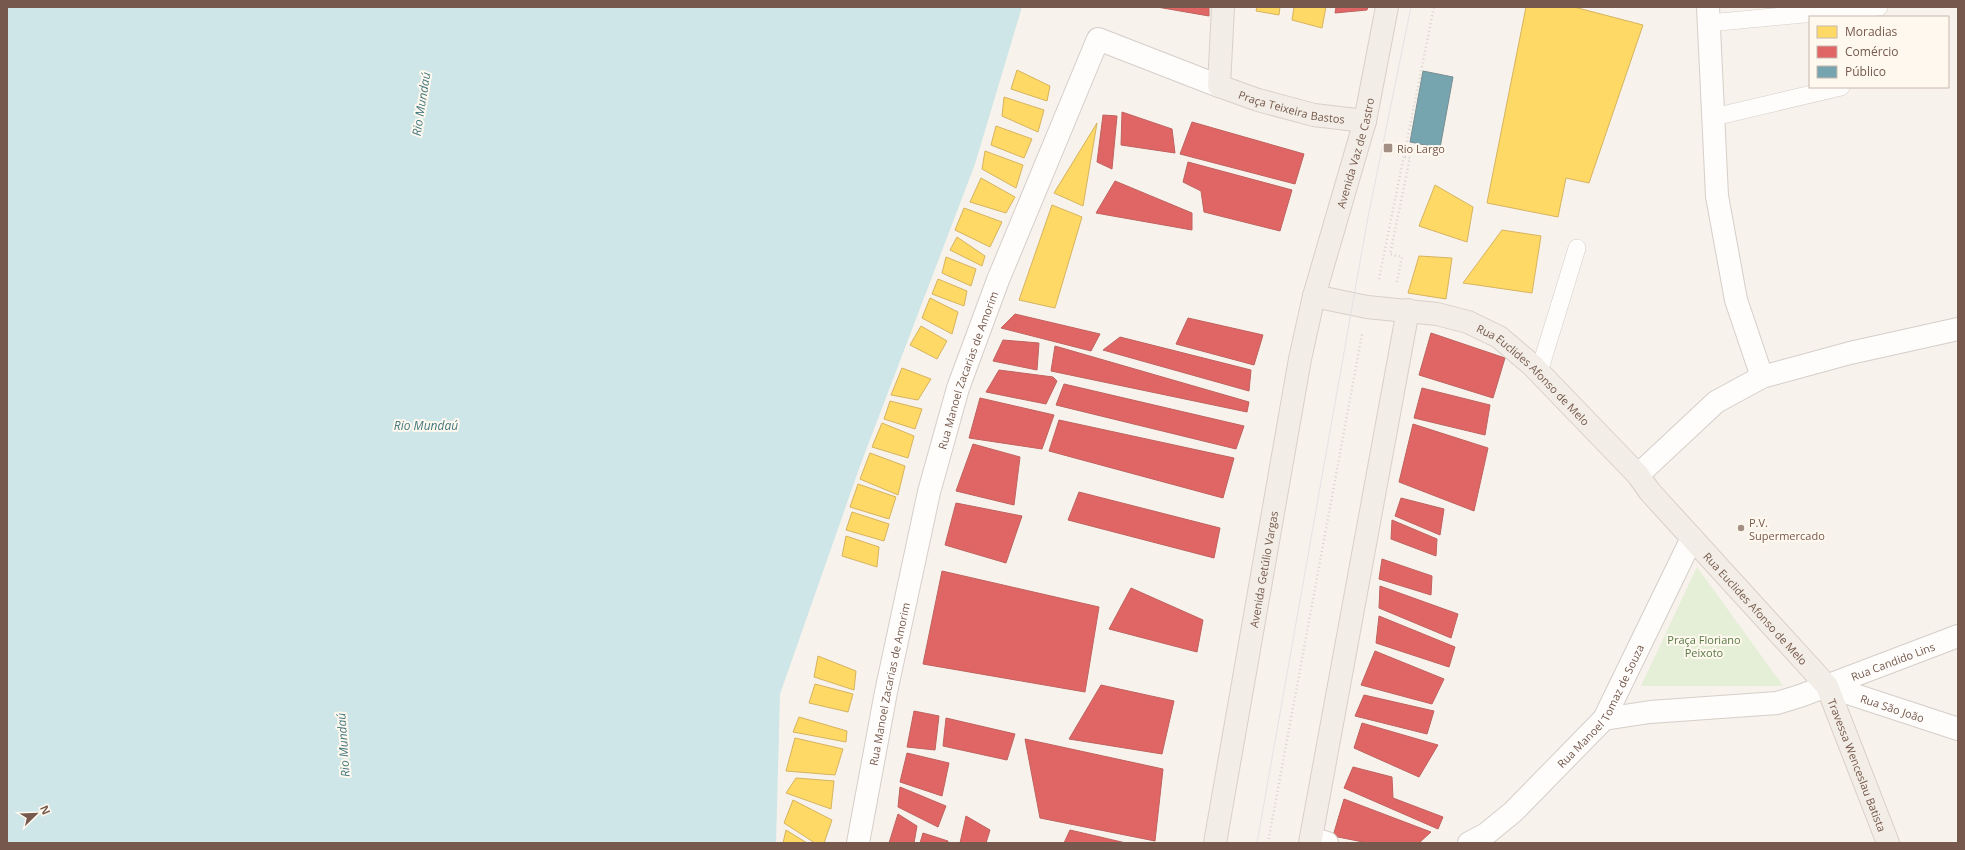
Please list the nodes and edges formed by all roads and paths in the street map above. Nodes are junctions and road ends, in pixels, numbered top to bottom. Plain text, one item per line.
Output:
1 (1223, 7) edge
2 (1387, 7) edge
3 (1434, 7) edge
4 (1879, 7) edge
5 (1709, 15) edge
6 (1219, 86) junction
7 (1837, 88) edge
8 (1714, 117) junction
9 (1365, 121) junction
10 (1404, 157) junction
11 (1577, 248) dead end
12 (1379, 280) dead end
13 (1314, 296) junction
14 (1367, 307) junction
15 (1400, 310) junction
16 (1958, 329) edge
17 (1539, 372) junction
18 (1762, 377) junction
19 (1638, 476) junction
20 (1692, 538) junction
21 (1958, 636) edge
22 (1827, 686) junction
23 (1604, 719) junction
24 (1958, 729) edge
25 (1316, 841) edge
26 (858, 843) edge
27 (1215, 843) edge
28 (1268, 843) edge
29 (1470, 843) edge
30 (1888, 843) edge

1 - 6 main road
2 - 9 main road, Avenida Vaz de Castro
3 - 10 path
4 - 5 lane
5 - 8 street
6 - 9 main road, Praça Teixeira Bastos
6 - 26 street, Rua Manoel Zacarias de Amorim
7 - 8 lane
8 - 18 street
9 - 13 main road, Avenida Vaz de Castro
10 - 12 path
10 - 15 path
11 - 17 lane
13 - 14 main road, Rua Euclides Afonso de Melo
13 - 27 main road, Avenida Getúlio Vargas
14 - 15 main road, Rua Euclides Afonso de Melo
14 - 28 path
15 - 17 main road, Rua Euclides Afonso de Melo
15 - 25 main road
16 - 18 street
17 - 19 main road, Rua Euclides Afonso de Melo
18 - 19 street
19 - 20 main road, Rua Euclides Afonso de Melo
20 - 22 main road, Rua Euclides Afonso de Melo
20 - 23 street, Rua Manoel Tomaz de Souza
21 - 22 street, Rua Candido Lins
22 - 23 street
22 - 24 street, Rua São João
22 - 30 main road, Travessa Wenceslau Batista
23 - 29 street, Rua Manoel Tomaz de Souza

